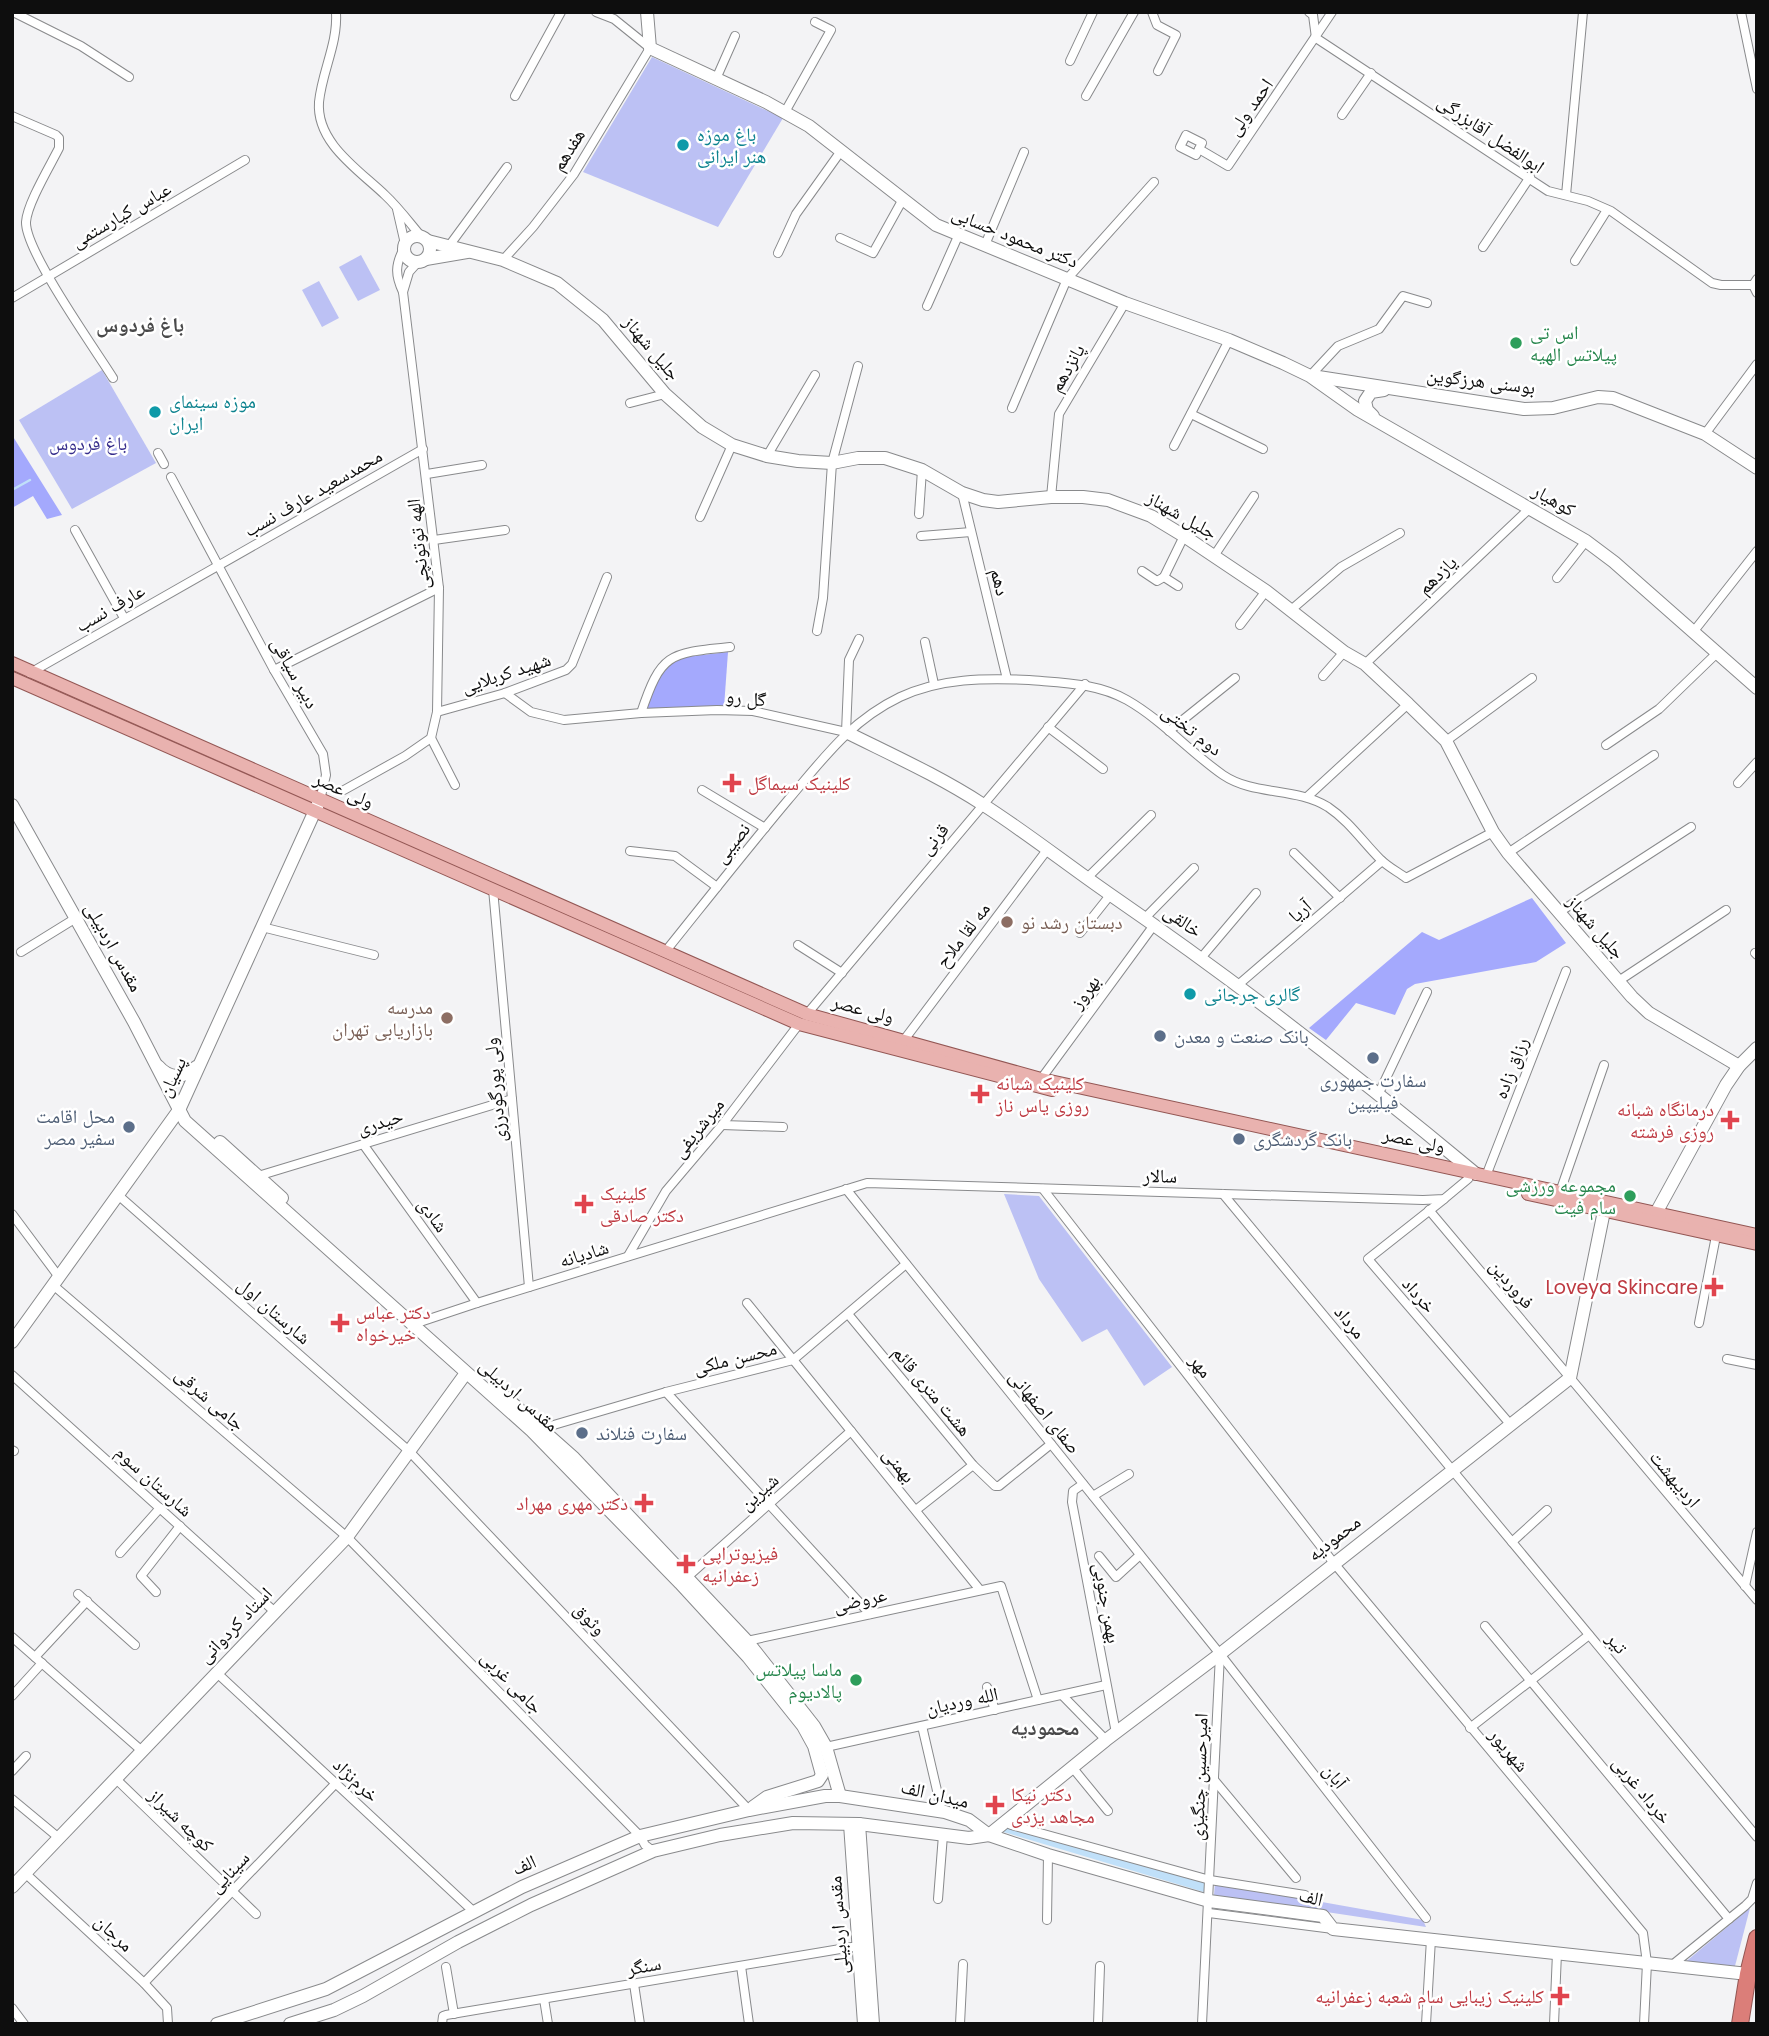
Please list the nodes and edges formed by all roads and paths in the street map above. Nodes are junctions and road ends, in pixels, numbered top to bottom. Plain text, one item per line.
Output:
1 (13, 12) edge
2 (336, 12) edge
3 (561, 12) edge
4 (596, 12) edge
5 (647, 12) edge
6 (1093, 12) edge
7 (1134, 12) edge
8 (1153, 12) edge
9 (1309, 12) edge
10 (1332, 12) edge
11 (1583, 12) edge
12 (1741, 12) edge
13 (815, 22) dead end
14 (735, 36) dead end
15 (1316, 38) junction
16 (650, 48) junction
17 (1070, 61) dead end
18 (1158, 71) dead end
19 (1371, 73) junction
20 (129, 77) dead end
21 (716, 79) junction
22 (1757, 89) edge
23 (515, 96) dead end
24 (1086, 96) dead end
25 (785, 112) junction
26 (1342, 115) dead end
27 (12, 116) edge
28 (1199, 149) dead end
29 (841, 151) junction
30 (1024, 152) dead end
31 (245, 160) dead end
32 (507, 167) dead end
33 (1530, 177) junction
34 (1154, 182) dead end
35 (1566, 195) junction
36 (903, 200) junction
37 (396, 206) junction
38 (1607, 210) junction
39 (959, 234) junction
40 (424, 238) junction
41 (840, 238) dead end
42 (985, 245) junction
43 (404, 246) junction
44 (449, 246) junction
45 (1483, 247) dead end
46 (471, 251) junction
47 (778, 253) dead end
48 (503, 260) junction
49 (422, 261) junction
50 (1575, 261) dead end
51 (48, 276) junction
52 (1067, 279) junction
53 (1756, 285) edge
54 (403, 292) junction
55 (12, 298) edge
56 (1125, 303) junction
57 (1427, 303) dead end
58 (927, 306) dead end
59 (1229, 340) junction
60 (1757, 364) edge
61 (858, 366) dead end
62 (815, 375) dead end
63 (1310, 376) junction
64 (113, 378) dead end
65 (1391, 388) junction
66 (665, 394) junction
67 (630, 403) dead end
68 (1012, 408) dead end
69 (1191, 414) junction
70 (1379, 422) junction
71 (1705, 434) junction
72 (732, 445) junction
73 (1174, 446) dead end
74 (424, 449) junction
75 (1263, 449) dead end
76 (158, 453) dead end
77 (767, 456) junction
78 (832, 463) junction
79 (164, 464) dead end
80 (482, 465) dead end
81 (1757, 468) edge
82 (922, 470) junction
83 (426, 474) junction
84 (171, 477) dead end
85 (962, 493) junction
86 (1254, 496) dead end
87 (1051, 497) junction
88 (1529, 509) junction
89 (919, 514) dead end
90 (700, 517) dead end
91 (75, 530) dead end
92 (505, 530) dead end
93 (971, 532) junction
94 (1400, 533) dead end
95 (921, 536) dead end
96 (1184, 536) junction
97 (434, 540) junction
98 (1586, 541) junction
99 (1757, 551) edge
100 (1214, 556) junction
101 (218, 565) junction
102 (1142, 571) dead end
103 (607, 577) dead end
104 (1164, 577) junction
105 (1557, 578) dead end
106 (1178, 586) dead end
107 (439, 588) junction
108 (1266, 591) junction
109 (1291, 610) junction
110 (124, 618) junction
111 (1240, 625) dead end
112 (817, 631) dead end
113 (1694, 631) junction
114 (859, 639) dead end
115 (925, 642) dead end
116 (730, 647) dead end
117 (1344, 652) junction
118 (1717, 653) junction
119 (12, 663) edge
120 (1366, 664) junction
121 (274, 670) junction
122 (32, 672) junction
123 (1323, 677) dead end
124 (1007, 678) junction
125 (1234, 678) dead end
126 (1532, 678) dead end
127 (15, 680) edge
128 (934, 684) junction
129 (1085, 684) junction
130 (1757, 688) edge
131 (505, 693) junction
132 (1408, 704) junction
133 (438, 712) junction
134 (641, 713) junction
135 (1048, 727) junction
136 (1169, 731) junction
137 (846, 732) junction
138 (431, 738) junction
139 (1446, 741) junction
140 (1606, 745) dead end
141 (1654, 755) dead end
142 (1757, 762) edge
143 (1103, 769) dead end
144 (1738, 783) dead end
145 (455, 785) dead end
146 (344, 790) dead end
147 (702, 790) dead end
148 (1307, 797) junction
149 (320, 800) junction
150 (12, 805) edge
151 (983, 805) junction
152 (1151, 815) dead end
153 (1691, 827) dead end
154 (765, 828) junction
155 (1493, 832) junction
156 (1047, 850) junction
157 (630, 851) dead end
158 (1294, 853) dead end
159 (1508, 853) junction
160 (1382, 861) junction
161 (1194, 868) dead end
162 (1087, 878) junction
163 (717, 887) junction
164 (493, 889) junction
165 (1256, 893) dead end
166 (1111, 894) junction
167 (1340, 898) junction
168 (1726, 910) dead end
169 (1558, 913) junction
170 (76, 918) junction
171 (1149, 921) junction
172 (262, 927) junction
173 (1080, 933) dead end
174 (798, 945) dead end
175 (22, 952) dead end
176 (665, 952) junction
177 (374, 955) dead end
178 (1201, 958) junction
179 (1566, 971) dead end
180 (842, 973) junction
181 (1617, 982) junction
182 (1238, 985) junction
183 (1427, 992) dead end
184 (803, 1019) junction
185 (904, 1040) junction
186 (1757, 1048) edge
187 (202, 1058) junction
188 (155, 1063) junction
189 (1604, 1065) dead end
190 (1739, 1066) junction
191 (1041, 1079) junction
192 (1379, 1093) junction
193 (512, 1099) junction
194 (179, 1110) junction
195 (722, 1125) junction
196 (783, 1127) dead end
197 (363, 1144) junction
198 (1477, 1176) junction
199 (255, 1179) junction
200 (846, 1189) junction
201 (1043, 1189) junction
202 (1560, 1192) junction
203 (1223, 1194) junction
204 (118, 1195) junction
205 (1444, 1199) junction
206 (1429, 1210) junction
207 (1604, 1212) junction
208 (1656, 1213) junction
209 (12, 1214) edge
210 (1757, 1235) edge
211 (1716, 1236) junction
212 (1757, 1244) edge
213 (628, 1256) junction
214 (906, 1264) junction
215 (56, 1281) junction
216 (529, 1287) junction
217 (477, 1303) junction
218 (747, 1303) dead end
219 (848, 1314) junction
220 (1699, 1323) dead end
221 (417, 1324) junction
222 (12, 1342) edge
223 (1727, 1359) dead end
224 (793, 1360) junction
225 (1757, 1365) edge
226 (468, 1370) junction
227 (12, 1375) edge
228 (1570, 1378) junction
229 (666, 1392) junction
230 (1510, 1424) junction
231 (538, 1430) junction
232 (851, 1431) junction
233 (1051, 1444) junction
234 (409, 1451) junction
235 (973, 1465) junction
236 (1452, 1470) junction
237 (1129, 1474) dead end
238 (1083, 1484) junction
239 (1093, 1496) junction
240 (769, 1504) junction
241 (160, 1508) junction
242 (916, 1510) junction
243 (1548, 1510) dead end
244 (180, 1526) junction
245 (1757, 1532) edge
246 (346, 1536) junction
247 (1512, 1542) junction
248 (120, 1553) dead end
249 (1140, 1555) junction
250 (1099, 1556) dead end
251 (1334, 1562) junction
252 (683, 1580) junction
253 (1745, 1586) junction
254 (981, 1590) junction
255 (156, 1592) dead end
256 (78, 1594) dead end
257 (1757, 1600) edge
258 (87, 1601) junction
259 (275, 1612) junction
260 (870, 1614) junction
261 (1485, 1626) dead end
262 (1589, 1634) junction
263 (12, 1637) edge
264 (747, 1642) junction
265 (135, 1645) dead end
266 (1220, 1654) junction
267 (34, 1657) junction
268 (42, 1663) junction
269 (216, 1673) junction
270 (1532, 1680) junction
271 (1106, 1685) junction
272 (987, 1687) dead end
273 (1062, 1695) junction
274 (12, 1696) edge
275 (1038, 1700) junction
276 (995, 1710) junction
277 (922, 1726) junction
278 (1470, 1728) junction
279 (1111, 1736) junction
280 (826, 1747) junction
281 (142, 1751) junction
282 (26, 1755) dead end
283 (1072, 1767) junction
284 (12, 1771) edge
285 (115, 1779) junction
286 (1214, 1781) junction
287 (336, 1783) junction
288 (839, 1796) junction
289 (12, 1799) edge
290 (863, 1799) joint
291 (749, 1810) junction
292 (1108, 1811) dead end
293 (943, 1812) junction
294 (854, 1824) junction
295 (1011, 1825) dead end
296 (943, 1835) junction
297 (989, 1835) junction
298 (640, 1836) junction
299 (1757, 1837) edge
300 (59, 1838) junction
301 (653, 1851) junction
302 (1048, 1855) junction
303 (25, 1873) junction
304 (1296, 1878) dead end
305 (1210, 1880) junction
306 (1757, 1883) edge
307 (12, 1886) edge
308 (232, 1891) junction
309 (1305, 1895) dead end
310 (938, 1899) dead end
311 (1209, 1907) junction
312 (473, 1911) junction
313 (256, 1914) dead end
314 (1426, 1918) dead end
315 (1728, 1919) junction
316 (1047, 1920) dead end
317 (1757, 1938) edge
318 (1431, 1939) junction
319 (858, 1946) junction
320 (1558, 1953) junction
321 (1647, 1963) junction
322 (964, 1964) dead end
323 (741, 1965) junction
324 (1100, 1966) dead end
325 (1671, 1966) junction
326 (446, 1967) dead end
327 (1748, 1974) junction
328 (144, 1983) junction
329 (634, 1984) junction
330 (544, 1999) junction
331 (12, 2008) edge
332 (454, 2014) junction
333 (24, 2024) edge
334 (168, 2024) edge
335 (217, 2024) edge
336 (290, 2024) edge
337 (442, 2024) edge
338 (548, 2024) edge
339 (640, 2024) edge
340 (749, 2024) edge
341 (864, 2024) edge
342 (873, 2024) edge
343 (960, 2024) edge
344 (1098, 2024) edge
345 (1202, 2024) edge
346 (1426, 2024) edge
347 (1553, 2024) edge
348 (1644, 2024) edge
349 (1740, 2024) edge

1 - 20 street
2 - 37 street
3 - 23 street
4 - 16 street
5 - 16 street
6 - 17 street
7 - 24 street
8 - 18 street
9 - 15 street
10 - 15 street
11 - 35 street
12 - 22 street
13 - 25 street
14 - 21 street
15 - 19 street, ابوالفضل آقابزرگی
15 - 28 street, احمد ولی
16 - 21 street, دکتر محمود حسابی
16 - 48 street, هفدهم
19 - 26 street
19 - 33 street, ابوالفضل آقابزرگی
21 - 25 street, دکتر محمود حسابی
25 - 29 street, دکتر محمود حسابی
27 - 51 street
29 - 36 street, دکتر محمود حسابی
29 - 47 street
30 - 42 street
31 - 51 street, عباس کیارستمی
32 - 44 street
33 - 35 street, ابوالفضل آقابزرگی
33 - 45 street
34 - 52 street
35 - 38 street, ابوالفضل آقابزرگی
36 - 39 street, دکتر محمود حسابی
36 - 41 street
37 - 40 street
37 - 43 street
38 - 50 street
38 - 53 street, ابوالفضل آقابزرگی
39 - 42 street, دکتر محمود حسابی
39 - 58 street
40 - 43 street
40 - 44 street, جلیل شهناز
40 - 49 street
42 - 52 street, دکتر محمود حسابی
43 - 49 street
43 - 54 street, الهه توتونچی
44 - 46 street, جلیل شهناز
46 - 48 street, جلیل شهناز
46 - 49 street, جلیل شهناز
48 - 66 street, جلیل شهناز
49 - 54 street
51 - 55 street, عباس کیارستمی
51 - 64 street
52 - 56 street, دکتر محمود حسابی
52 - 68 street
54 - 74 street, الهه توتونچی
56 - 59 street, دکتر محمود حسابی
56 - 87 street, پانزدهم
57 - 63 street
59 - 63 street, دکتر محمود حسابی
59 - 69 street
60 - 71 street
61 - 78 street
62 - 77 street
63 - 65 street, بوسنی هرزگوین
63 - 70 street, کوهیار
65 - 70 street
65 - 71 street, بوسنی هرزگوین
66 - 67 street
66 - 72 street, جلیل شهناز
69 - 73 street
69 - 75 street
70 - 88 street, کوهیار
71 - 81 street, بوسنی هرزگوین
72 - 77 street, جلیل شهناز
72 - 90 street
74 - 83 street, الهه توتونچی
74 - 101 street, محمدسعید عارف نسب
76 - 79 street
77 - 78 street, جلیل شهناز
78 - 82 street, جلیل شهناز
78 - 112 street
80 - 83 street
82 - 85 street, جلیل شهناز
82 - 89 street
83 - 97 street, الهه توتونچی
84 - 101 street, دبیر سیاقی
85 - 87 street, جلیل شهناز
85 - 93 street, دهم
86 - 100 street
87 - 96 street, جلیل شهناز
88 - 98 street, کوهیار
88 - 120 street, یازدهم
91 - 110 street
92 - 97 street
93 - 95 street
93 - 124 street, دهم
94 - 109 street
96 - 100 street, جلیل شهناز
96 - 104 street
97 - 107 street, الهه توتونچی
98 - 105 street
98 - 113 street, کوهیار
99 - 113 street
100 - 108 street, جلیل شهناز
101 - 110 street, عارف نسب
101 - 121 street, دبیر سیاقی
102 - 104 street
103 - 131 street, شهید کربلایی
104 - 106 street
107 - 121 street
107 - 133 street, الهه توتونچی
108 - 109 street, جلیل شهناز
108 - 111 street
109 - 117 street, جلیل شهناز
110 - 122 street, عارف نسب
113 - 118 street, کوهیار
114 - 137 street
115 - 128 street
116 - 134 street
117 - 120 street, جلیل شهناز
117 - 123 street
118 - 130 street, کوهیار
118 - 140 street
119 - 122 main road, ولی عصر
120 - 132 street, جلیل شهناز
121 - 149 street, دبیر سیاقی
122 - 127 street, عارف نسب
122 - 149 main road, ولی عصر
124 - 128 street, دوم تختی
124 - 129 street, دوم تختی
125 - 136 street
126 - 139 street
127 - 164 main road, ولی عصر
128 - 137 street, دوم تختی
129 - 135 street, قرنی
129 - 136 street, دوم تختی
131 - 133 street, شهید کربلایی
131 - 134 street, گل رو
132 - 139 street, جلیل شهناز
132 - 148 street
133 - 138 street, الهه توتونچی
134 - 137 street, گل رو
135 - 143 street
135 - 151 street, قرنی
136 - 148 street, دوم تختی
137 - 151 street, خالقی
137 - 154 street, نصیبی
138 - 145 street
138 - 146 street
139 - 155 street, جلیل شهناز
141 - 159 street
142 - 144 street
147 - 154 street
148 - 160 street, دوم تختی
149 - 172 street, پسیان
149 - 176 main road, ولی عصر
150 - 170 street, مقدس اردبیلی
151 - 156 street, خالقی
151 - 180 street, قرنی
152 - 162 street
153 - 169 street
154 - 163 street, نصیبی
155 - 159 street, جلیل شهناز
155 - 160 street, دوم تختی
156 - 162 street, خالقی
156 - 185 street, مه لقا ملاح
157 - 163 street
158 - 167 street
159 - 169 street, جلیل شهناز
160 - 167 street, آریا
161 - 171 street, بهروز
162 - 166 street, خالقی
163 - 176 street, نصیبی
164 - 184 main road, ولی عصر
164 - 193 street, ولی پورگودرزی
165 - 178 street
166 - 171 street, خالقی
166 - 173 street
167 - 182 street, آریا
168 - 181 street
169 - 181 street, جلیل شهناز
170 - 175 street
170 - 188 street, مقدس اردبیلی
171 - 178 street, خالقی
171 - 191 street, بهروز
172 - 177 street
172 - 187 street, پسیان
174 - 180 street
176 - 184 main road, ولی عصر
178 - 182 street, خالقی
179 - 198 street, رزاق زاده
180 - 184 street, قرنی
181 - 190 street, جلیل شهناز
182 - 192 street, خالقی
183 - 192 street
184 - 185 main road, ولی عصر
184 - 195 street, میرشریفی
184 - 198 main road, ولی عصر
185 - 191 main road, ولی عصر
186 - 190 street
187 - 188 street
187 - 194 street, پسیان
188 - 194 street, مقدس اردبیلی
189 - 202 street
190 - 208 street
191 - 198 main road, ولی عصر
192 - 198 street, خالقی
193 - 197 street, حیدری
193 - 216 street, ولی پورگودرزی
194 - 199 street, مقدس اردبیلی
194 - 204 street, پسیان
195 - 196 street
195 - 213 street, میرشریفی
197 - 199 street, حیدری
197 - 217 street, شادی
198 - 202 main road, ولی عصر
198 - 205 street
198 - 207 main road, ولی عصر
199 - 221 street, مقدس اردبیلی
200 - 201 street, سالار
200 - 213 street, شادیانه
200 - 214 street, صفای اصفهانی
201 - 203 street, سالار
201 - 251 street, مهر
202 - 208 main road, ولی عصر
203 - 205 street, سالار
203 - 236 street, مرداد
204 - 215 street, پسیان
204 - 234 street, شارستان اول
205 - 206 street, خرداد
206 - 228 street, فروردین
206 - 230 street, خرداد
207 - 211 main road, ولی عصر
207 - 228 street
208 - 210 main road, ولی عصر
209 - 215 street, جامی شرقی
211 - 212 main road, ولی عصر
211 - 220 street
213 - 216 street, شادیانه
214 - 219 street, محسن ملکی
214 - 233 street, صفای اصفهانی
215 - 222 street, پسیان
215 - 246 street, جامی شرقی
216 - 217 street, شادیانه
217 - 221 street, شادیانه
218 - 224 street, بهمنی
219 - 224 street, محسن ملکی
219 - 235 street, هشت متری قائم
221 - 226 street, مقدس اردبیلی
223 - 225 street
224 - 229 street, محسن ملکی
224 - 232 street, بهمنی
226 - 231 street, مقدس اردبیلی
226 - 234 street, استاد کردوانی
227 - 241 street, شارستان سوم
228 - 230 street, محمودیه
228 - 253 street, اردیبهشت
229 - 231 street, محسن ملکی
229 - 240 street
230 - 236 street, محمودیه
231 - 252 street, مقدس اردبیلی
232 - 240 street, شیرین
232 - 242 street, بهمنی
233 - 235 street, هشت متری قائم
233 - 238 street, صفای اصفهانی
234 - 246 street, استاد کردوانی
234 - 291 street, وثوق
235 - 242 street
236 - 247 street, تیر
236 - 251 street, محمودیه
237 - 239 street
238 - 239 street, صفای اصفهانی
238 - 271 street, بهمن جنوبی
239 - 249 street, صفای اصفهانی
240 - 252 street, شیرین
240 - 260 street
241 - 244 street, شارستان سوم
241 - 248 street
242 - 254 street, بهمنی
243 - 247 street
244 - 255 street
244 - 259 street, شارستان سوم
245 - 253 street
246 - 259 street, استاد کردوانی
246 - 298 street, جامی غربی
247 - 262 street, تیر
249 - 250 street
249 - 266 street, صفای اصفهانی
251 - 266 street, محمودیه
251 - 278 street, شهریور
252 - 264 street, مقدس اردبیلی
252 - 291 street, مقدس اردبیلی
253 - 257 street, اردیبهشت
254 - 260 street, عروضی
254 - 275 street
256 - 258 street
258 - 265 street
258 - 267 street
259 - 269 street, استاد کردوانی
260 - 264 street, عروضی
261 - 270 street, خرداد غربی
262 - 270 street
262 - 299 street, تیر
263 - 267 street
264 - 280 street, مقدس اردبیلی
266 - 279 street, محمودیه
266 - 286 street, امیرحسین چنگیزی
266 - 314 street, آبان
267 - 268 street
268 - 274 street
268 - 281 street
269 - 281 street, استاد کردوانی
269 - 287 street, خرم‌نژاد
270 - 278 street
270 - 315 street, خرداد غربی
271 - 273 street, الله وردیان
271 - 279 street, بهمن جنوبی
272 - 276 street
273 - 275 street, الله وردیان
273 - 279 street
275 - 276 street, الله وردیان
276 - 277 street, الله وردیان
277 - 280 street, الله وردیان
277 - 293 street
278 - 321 street, شهریور
279 - 283 street, محمودیه
280 - 288 street, مقدس اردبیلی
281 - 285 street, استاد کردوانی
282 - 284 street
283 - 292 street
283 - 297 street, محمودیه
285 - 300 street, استاد کردوانی
285 - 308 street, کوچه شیراز
286 - 304 street
286 - 305 street, امیرحسین چنگیزی
287 - 308 street, سینایی
287 - 312 street, خرم‌نژاد
288 - 290 street, الف
288 - 291 street, الف
289 - 300 street
290 - 293 street, میدان الف
291 - 298 street, الف
293 - 296 street
293 - 297 street, میدان الف
294 - 296 street, میدان الف
294 - 301 street, الف
294 - 319 street, مقدس اردبیلی
294 - 342 street, مقدس اردبیلی
295 - 305 street
296 - 297 street, میدان الف
296 - 310 street
297 - 302 street, الف
298 - 301 street, جامی غربی
298 - 312 street, الف
300 - 303 street, استاد کردوانی
301 - 336 street, الف
302 - 311 street, الف
302 - 316 street
303 - 307 street, استاد کردوانی
303 - 328 street, مرجان
305 - 309 street
305 - 311 street, امیرحسین چنگیزی
306 - 315 street
308 - 313 street, کوچه شیراز
308 - 328 street, سینایی
311 - 318 street, الف
311 - 345 street, امیرحسین چنگیزی
312 - 335 street, الف
315 - 325 street
317 - 327 highway
318 - 320 street, الف
318 - 346 street
319 - 323 street, سنگر
319 - 341 street, مقدس اردبیلی
320 - 321 street, الف
320 - 347 street
321 - 325 street, الف
321 - 348 street, شهریور
322 - 343 street
323 - 329 street, سنگر
323 - 340 street
324 - 344 street
325 - 327 street, الف
326 - 332 street
327 - 349 highway
328 - 334 street, مرجان
329 - 330 street, سنگر
329 - 339 street
330 - 332 street, سنگر
330 - 338 street
331 - 333 street
332 - 337 street

